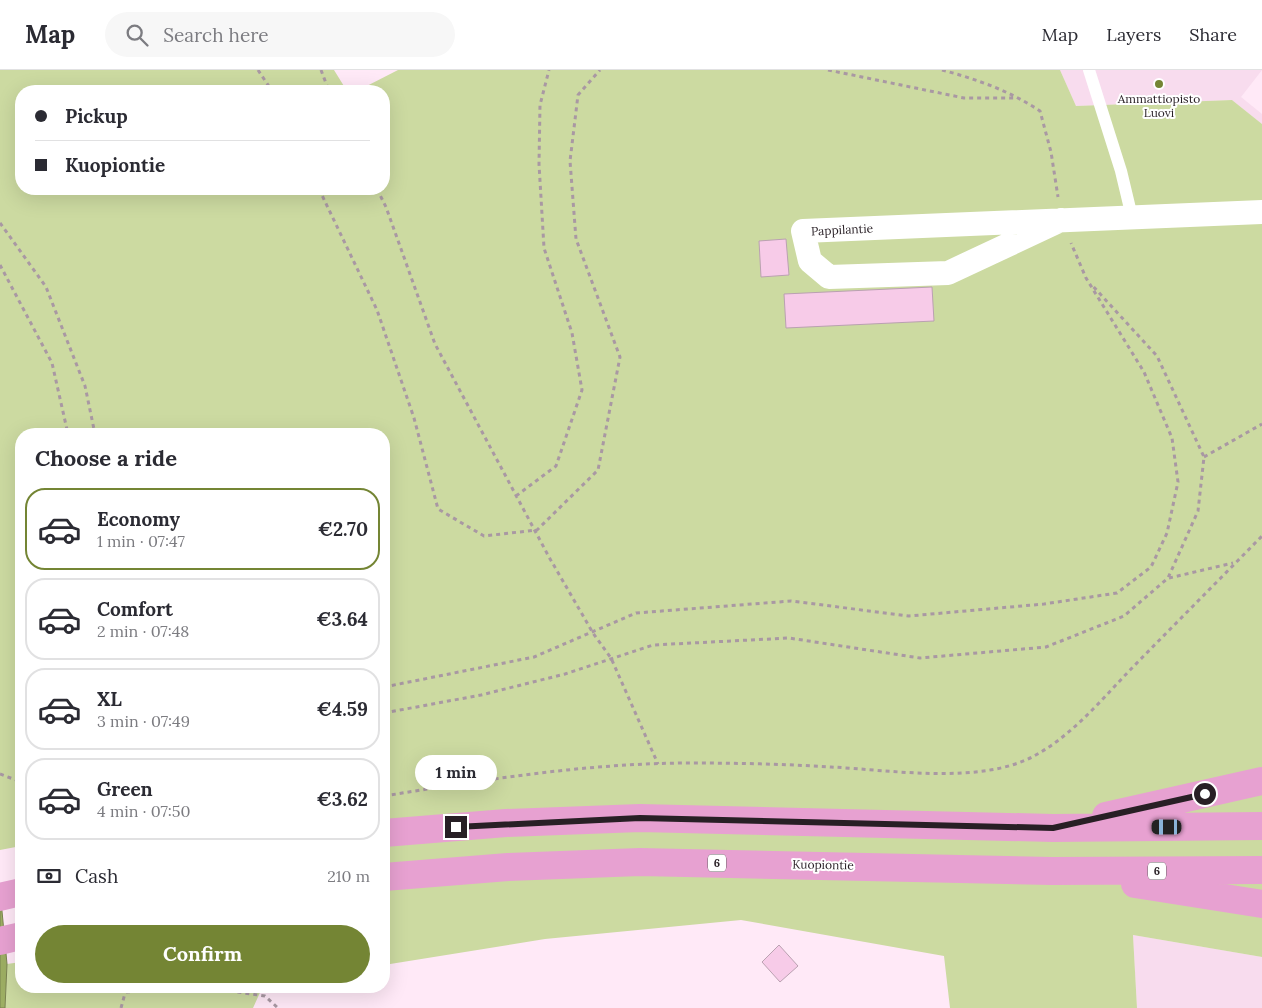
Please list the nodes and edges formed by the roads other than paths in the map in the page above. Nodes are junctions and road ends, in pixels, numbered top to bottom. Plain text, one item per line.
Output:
1 (1089, 70) edge
2 (1262, 212) edge
3 (1132, 217) junction
4 (1061, 220) junction
5 (1262, 781) edge
6 (1262, 826) edge
7 (1053, 828) junction
8 (390, 833) edge
9 (1262, 870) edge
10 (1052, 871) junction
11 (390, 877) edge
12 (15, 893) edge
13 (0, 897) edge
14 (1262, 904) edge
15 (15, 937) edge
16 (0, 941) edge

1 - 3 lane
2 - 3 street, Pappilantie
3 - 4 street, Pappilantie
4 - 4 street, Pappilantie
5 - 7 highway
6 - 7 highway
7 - 8 highway
9 - 10 highway, Kuopiontie / 6
10 - 11 highway, Kuopiontie / 6
10 - 14 highway
12 - 13 highway
15 - 16 highway

